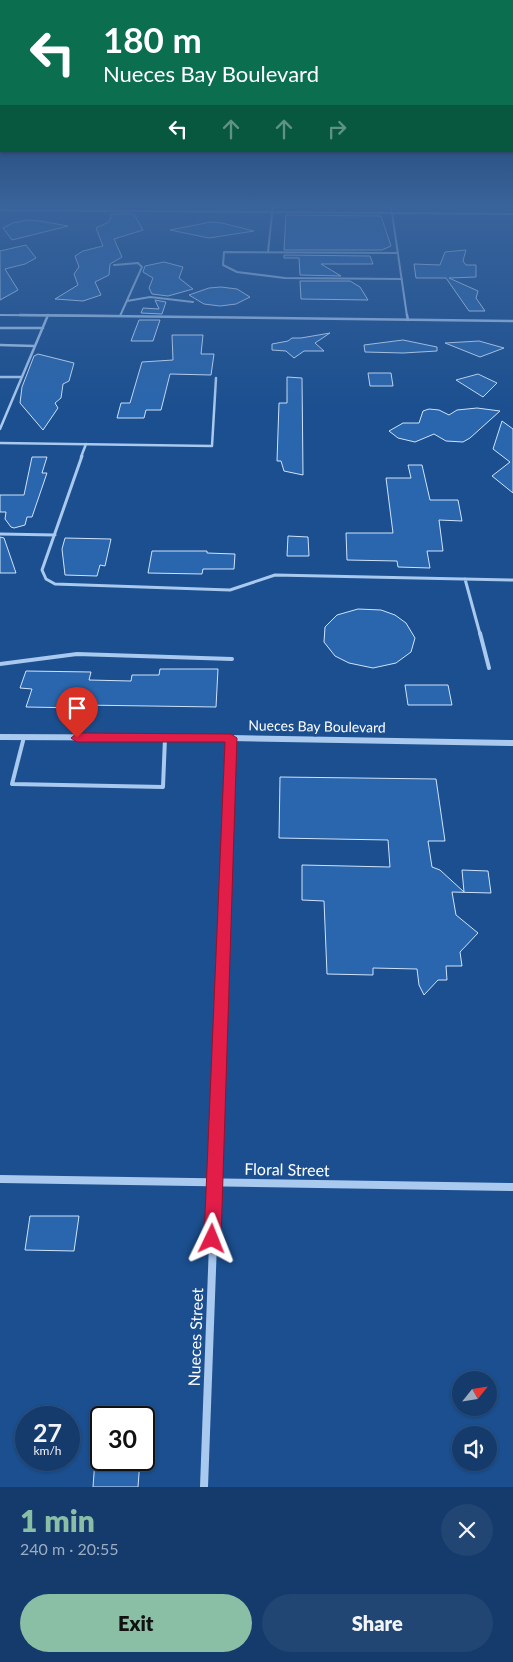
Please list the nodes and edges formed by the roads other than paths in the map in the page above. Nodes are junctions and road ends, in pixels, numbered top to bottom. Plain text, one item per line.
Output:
1 (139, 273) edge
2 (246, 273) edge
3 (401, 273) edge
4 (402, 279) junction
5 (127, 301) junction
6 (193, 302) dead end
7 (0, 315) edge
8 (48, 315) junction
9 (120, 316) junction
10 (408, 320) junction
11 (513, 321) edge
12 (0, 328) edge
13 (43, 328) junction
14 (0, 345) edge
15 (35, 346) junction
16 (0, 377) edge
17 (22, 377) junction
18 (216, 378) dead end
19 (0, 429) edge
20 (0, 443) edge
21 (86, 444) junction
22 (0, 534) edge
23 (55, 535) junction
24 (465, 579) junction
25 (513, 580) edge
26 (232, 659) dead end
27 (0, 664) edge
28 (489, 668) dead end
29 (0, 737) edge
30 (24, 737) junction
31 (165, 738) junction
32 (231, 738) junction
33 (513, 743) edge
34 (0, 1179) edge
35 (214, 1182) junction
36 (513, 1187) edge
37 (204, 1487) edge

1 - 5 lane
2 - 4 lane
3 - 4 lane
4 - 10 lane
5 - 6 lane
5 - 9 lane
7 - 8 lane
8 - 9 lane
8 - 13 lane
9 - 10 lane
10 - 11 lane
12 - 13 lane
13 - 15 lane
14 - 15 lane
15 - 17 lane
16 - 17 lane
17 - 19 lane
18 - 21 lane
20 - 21 lane
21 - 23 lane
22 - 23 lane
23 - 24 lane
24 - 25 lane
24 - 28 lane
26 - 27 lane
29 - 30 street, Nueces Bay Boulevard
30 - 31 street, Nueces Bay Boulevard
30 - 31 lane
31 - 32 street, Nueces Bay Boulevard
32 - 33 street, Nueces Bay Boulevard
32 - 35 street, Nueces Street
34 - 35 street, Floral Street
35 - 36 street, Floral Street
35 - 37 street, Nueces Street

